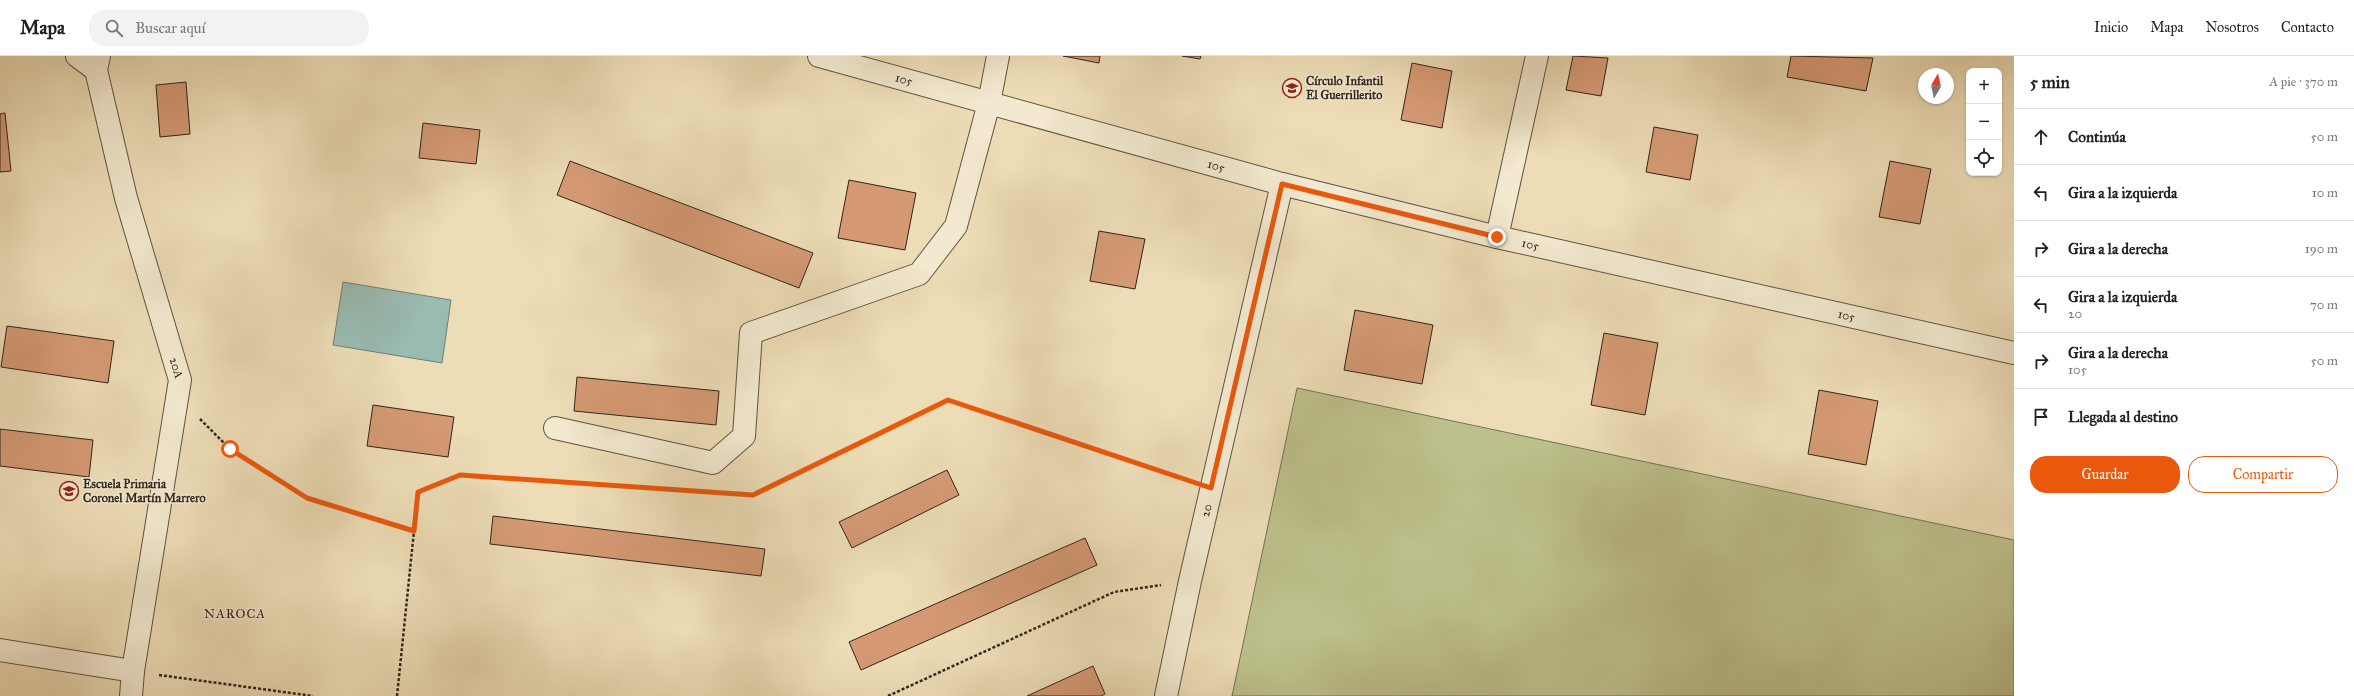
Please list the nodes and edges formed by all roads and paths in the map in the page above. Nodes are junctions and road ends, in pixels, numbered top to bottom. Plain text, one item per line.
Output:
1 (77, 56) edge
2 (818, 56) edge
3 (998, 56) edge
4 (1537, 56) edge
5 (97, 63) edge
6 (989, 103) junction
7 (1282, 184) junction
8 (1497, 237) junction
9 (2014, 353) edge
10 (177, 397) junction
11 (555, 428) dead end
12 (1211, 488) junction
13 (414, 531) junction
14 (1190, 581) junction
15 (0, 650) edge
16 (133, 671) junction
17 (131, 696) edge
18 (313, 696) edge
19 (397, 696) edge
20 (888, 696) edge
21 (1166, 696) edge

1 - 5 street, 20A
2 - 6 street, 105
3 - 6 street
4 - 8 street
5 - 10 street, 20A
6 - 7 street, 105
6 - 11 street
7 - 8 street, 105
7 - 12 street, 20
8 - 9 street, 105
10 - 13 path
10 - 16 street, 20A
12 - 13 path
12 - 14 street, 20
13 - 19 path
14 - 20 path
14 - 21 street, 20
15 - 16 street
16 - 17 street, 20A
16 - 18 path

